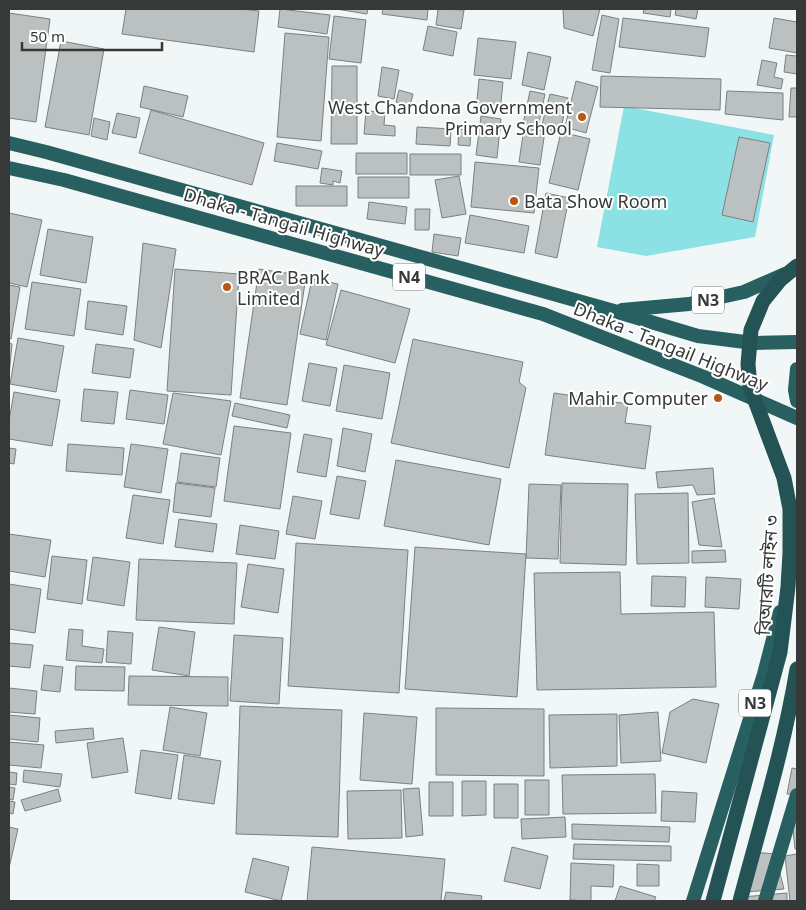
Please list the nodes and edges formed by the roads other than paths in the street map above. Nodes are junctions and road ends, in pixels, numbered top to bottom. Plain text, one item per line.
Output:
1 (9, 144) edge
2 (9, 168) edge
3 (797, 267) edge
4 (614, 310) junction
5 (797, 342) edge
6 (797, 369) edge
7 (797, 401) edge
8 (797, 418) edge
9 (797, 501) edge
10 (797, 669) edge
11 (797, 795) edge
12 (693, 901) edge
13 (713, 901) edge
14 (740, 901) edge
15 (765, 901) edge

1 - 4 highway, Dhaka - Tangail Highway / N4
2 - 8 highway, Dhaka - Tangail Highway / N4
3 - 4 highway, N3
3 - 13 highway, বিআরটি লাইন ৩, bridge
4 - 5 highway, Dhaka - Tangail Highway / N4
6 - 7 highway
9 - 12 highway, N3
10 - 14 highway
11 - 15 highway

